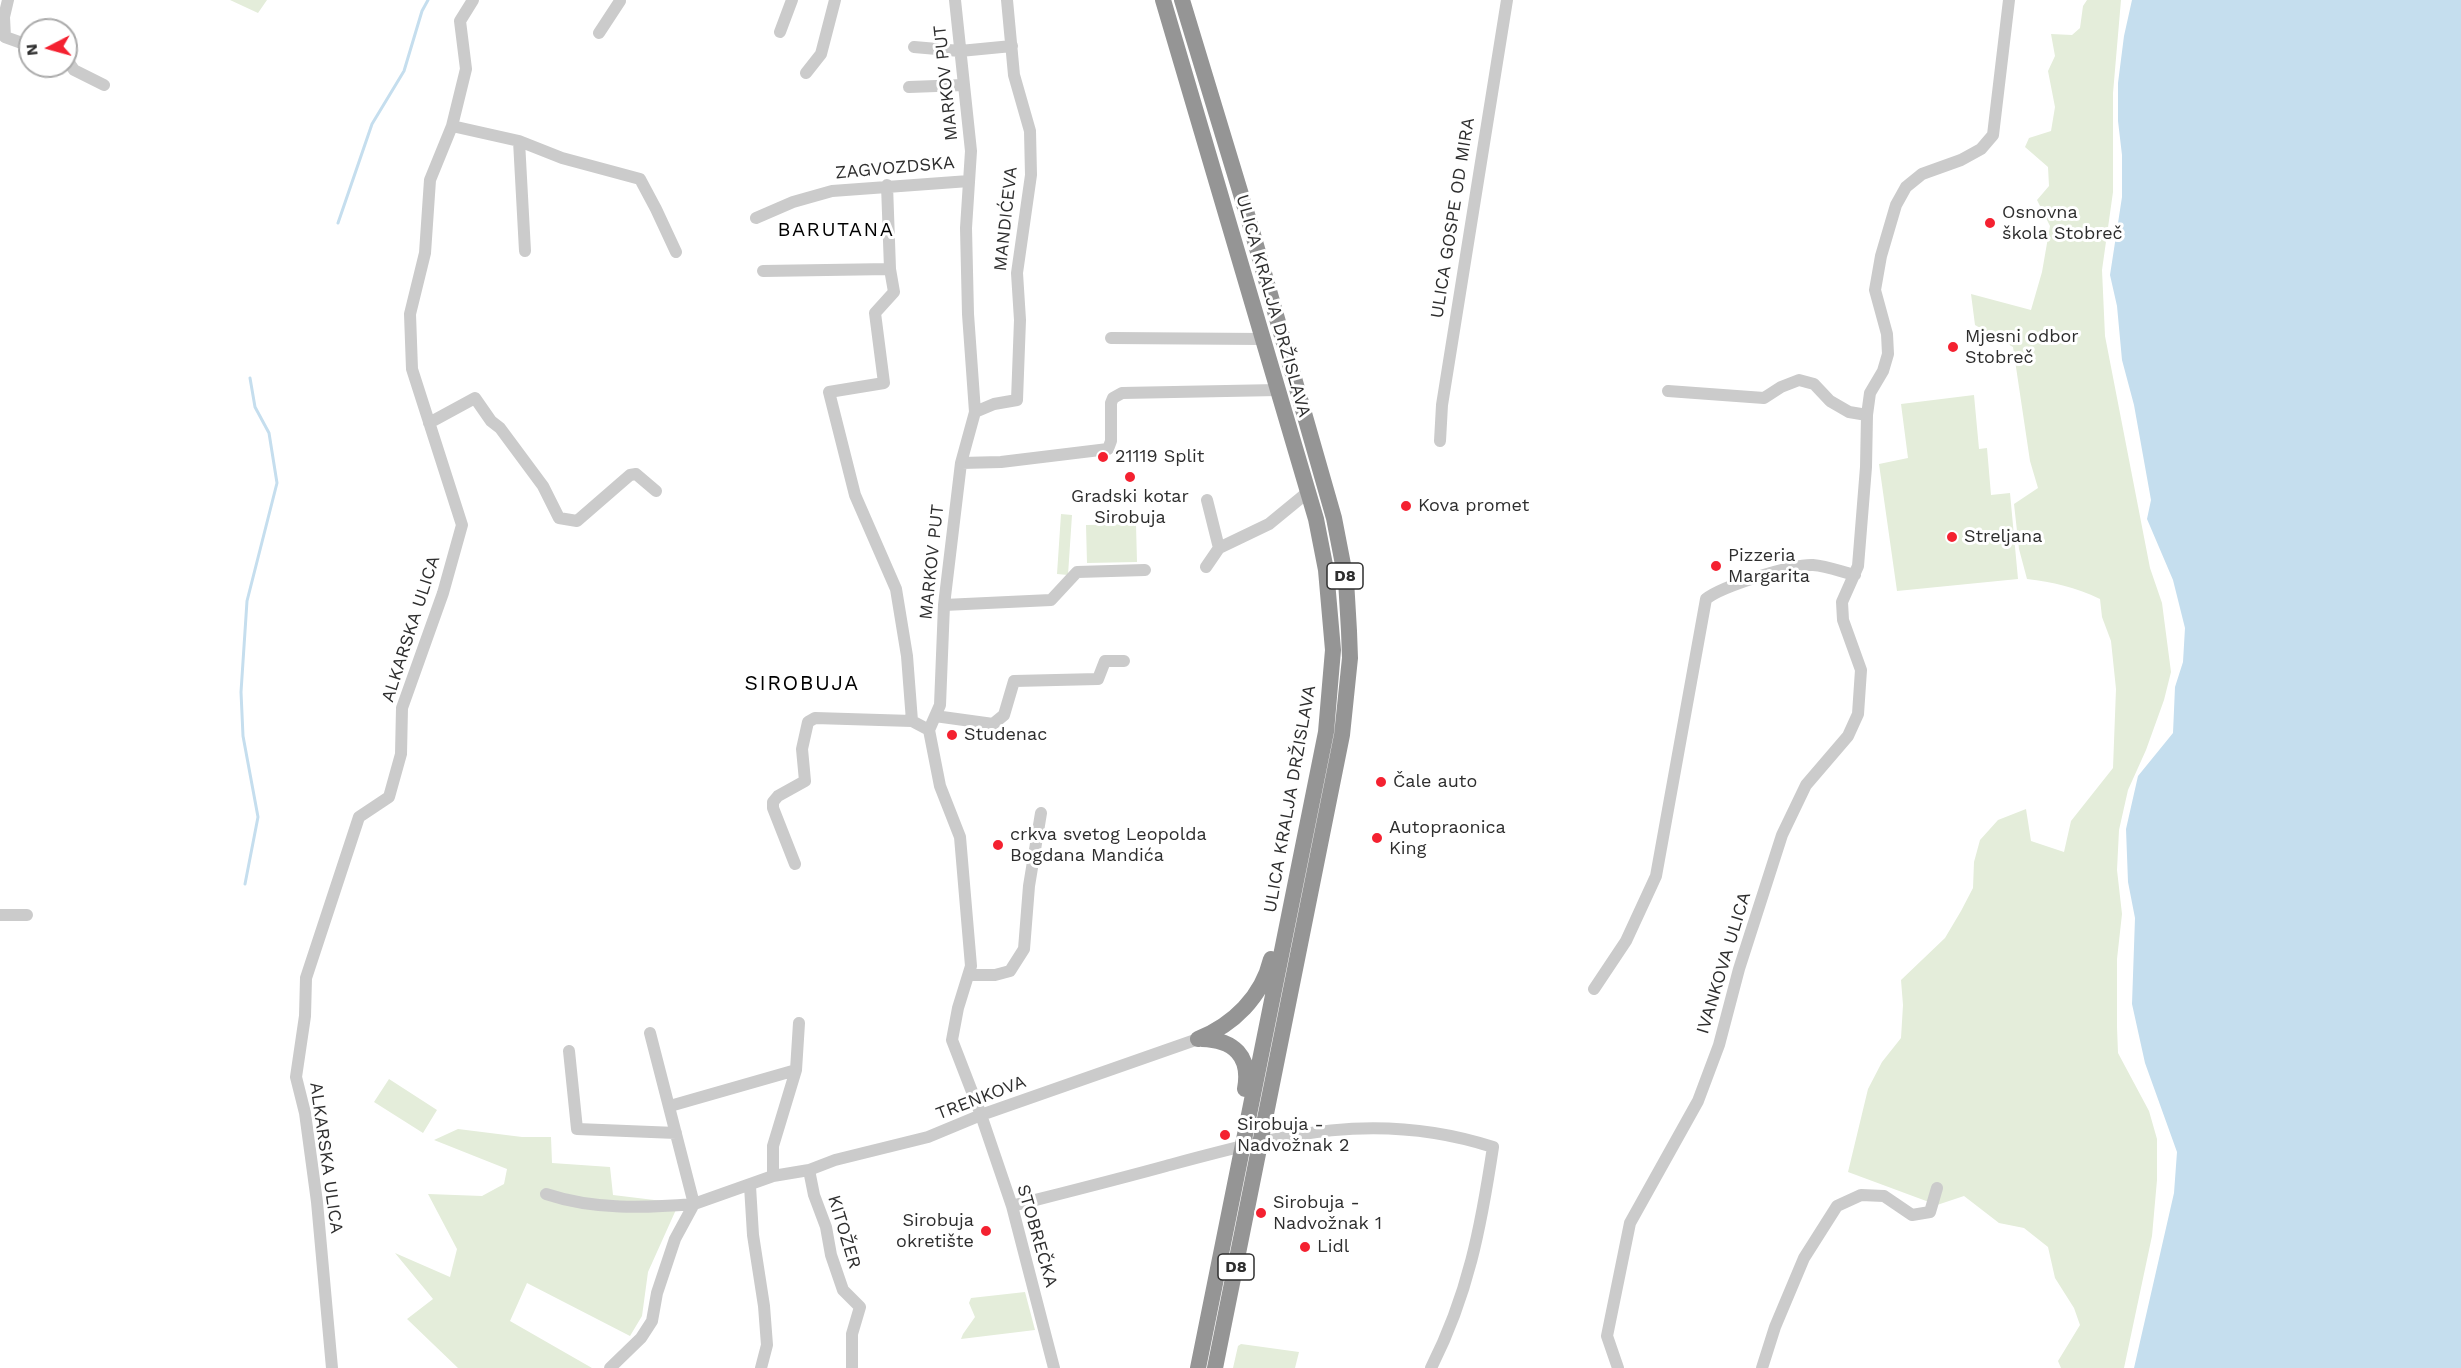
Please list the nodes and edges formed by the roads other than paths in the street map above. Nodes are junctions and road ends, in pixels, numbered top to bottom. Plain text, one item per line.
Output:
1 (8, 0) edge
2 (473, 0) edge
3 (792, 0) edge
4 (835, 0) edge
5 (955, 0) edge
6 (1007, 0) edge
7 (1163, 0) edge
8 (1182, 0) edge
9 (1507, 0) edge
10 (2009, 0) edge
11 (622, 2) edge
12 (780, 32) dead end
13 (599, 33) dead end
14 (18, 42) edge
15 (1012, 46) junction
16 (914, 47) dead end
17 (960, 51) junction
18 (78, 72) edge
19 (806, 73) dead end
20 (104, 85) dead end
21 (964, 85) junction
22 (909, 87) dead end
23 (452, 126) junction
24 (519, 141) junction
25 (969, 181) junction
26 (887, 185) junction
27 (756, 218) dead end
28 (525, 251) dead end
29 (676, 252) dead end
30 (890, 269) junction
31 (764, 271) dead end
32 (1111, 338) dead end
33 (1263, 339) junction
34 (1278, 390) junction
35 (1668, 391) dead end
36 (975, 412) junction
37 (1867, 415) junction
38 (429, 423) junction
39 (1440, 441) dead end
40 (961, 463) junction
41 (656, 491) dead end
42 (1308, 492) junction
43 (1207, 500) dead end
44 (1219, 548) junction
45 (1206, 567) dead end
46 (1145, 570) dead end
47 (1855, 575) junction
48 (944, 605) junction
49 (1124, 661) dead end
50 (934, 716) junction
51 (912, 721) junction
52 (929, 730) junction
53 (1041, 813) dead end
54 (795, 864) dead end
55 (0, 915) edge
56 (27, 915) dead end
57 (1285, 931) junction
58 (969, 975) junction
59 (1594, 989) dead end
60 (799, 1023) dead end
61 (650, 1033) dead end
62 (1198, 1039) junction
63 (568, 1051) dead end
64 (796, 1070) junction
65 (670, 1106) junction
66 (981, 1115) junction
67 (1245, 1129) junction
68 (676, 1133) junction
69 (809, 1170) junction
70 (773, 1176) junction
71 (750, 1186) junction
72 (1937, 1188) dead end
73 (546, 1194) dead end
74 (694, 1204) junction
75 (1012, 1206) junction
76 (332, 1368) edge
77 (610, 1368) edge
78 (761, 1368) edge
79 (852, 1368) edge
80 (1054, 1368) edge
81 (1198, 1368) edge
82 (1215, 1368) edge
83 (1431, 1368) edge
84 (1617, 1368) edge
85 (1762, 1368) edge

1 - 14 street
2 - 23 street, ALKARSKA ULICA
3 - 12 street
4 - 19 street
5 - 17 street, MARKOV PUT
6 - 15 street, MANDIĆEVA
7 - 33 highway, ULICA KRALJA DRŽISLAVA / D8
8 - 82 highway, ULICA KRALJA DRŽISLAVA / D8
9 - 39 street, ULICA GOSPE OD MIRA
10 - 37 street, IVANKOVA ULICA
11 - 13 street
15 - 17 street
15 - 36 street, MANDIĆEVA
16 - 17 street
17 - 21 street, MARKOV PUT
18 - 20 street
21 - 22 street
21 - 25 street, MARKOV PUT
23 - 24 street
23 - 38 street, ALKARSKA ULICA
24 - 28 street
24 - 29 street
25 - 26 street, ZAGVOZDSKA
25 - 36 street, MARKOV PUT
26 - 27 street, ZAGVOZDSKA
26 - 30 street
30 - 31 street
30 - 51 street
32 - 33 street
33 - 34 highway, ULICA KRALJA DRŽISLAVA / D8
34 - 40 street
34 - 42 highway, ULICA KRALJA DRŽISLAVA / D8
35 - 37 street
36 - 40 street, MARKOV PUT
37 - 47 street, IVANKOVA ULICA
38 - 41 street
38 - 76 street, ALKARSKA ULICA
40 - 48 street, MARKOV PUT
42 - 44 street
42 - 57 highway, ULICA KRALJA DRŽISLAVA / D8
43 - 44 street
44 - 45 street
46 - 48 street
47 - 59 street
47 - 84 street, IVANKOVA ULICA
48 - 50 street, MARKOV PUT
49 - 50 street
50 - 52 street, MARKOV PUT
51 - 52 street
51 - 54 street
52 - 58 street
53 - 58 street
55 - 56 street
57 - 62 highway
57 - 67 highway, ULICA KRALJA DRŽISLAVA / D8
58 - 66 street
60 - 64 street
61 - 65 street
62 - 66 street, TRENKOVA
62 - 67 highway
63 - 68 street
64 - 65 street
64 - 70 street
65 - 68 street
66 - 69 street, TRENKOVA
66 - 75 street, STOBREČKA
67 - 81 highway, ULICA KRALJA DRŽISLAVA / D8
68 - 74 street
69 - 70 street, TRENKOVA
69 - 79 street, KITOŽER
70 - 71 street, TRENKOVA
71 - 74 street, TRENKOVA
71 - 78 street
72 - 85 street
73 - 74 street, TRENKOVA
74 - 77 street
75 - 80 street, STOBREČKA
75 - 83 street

